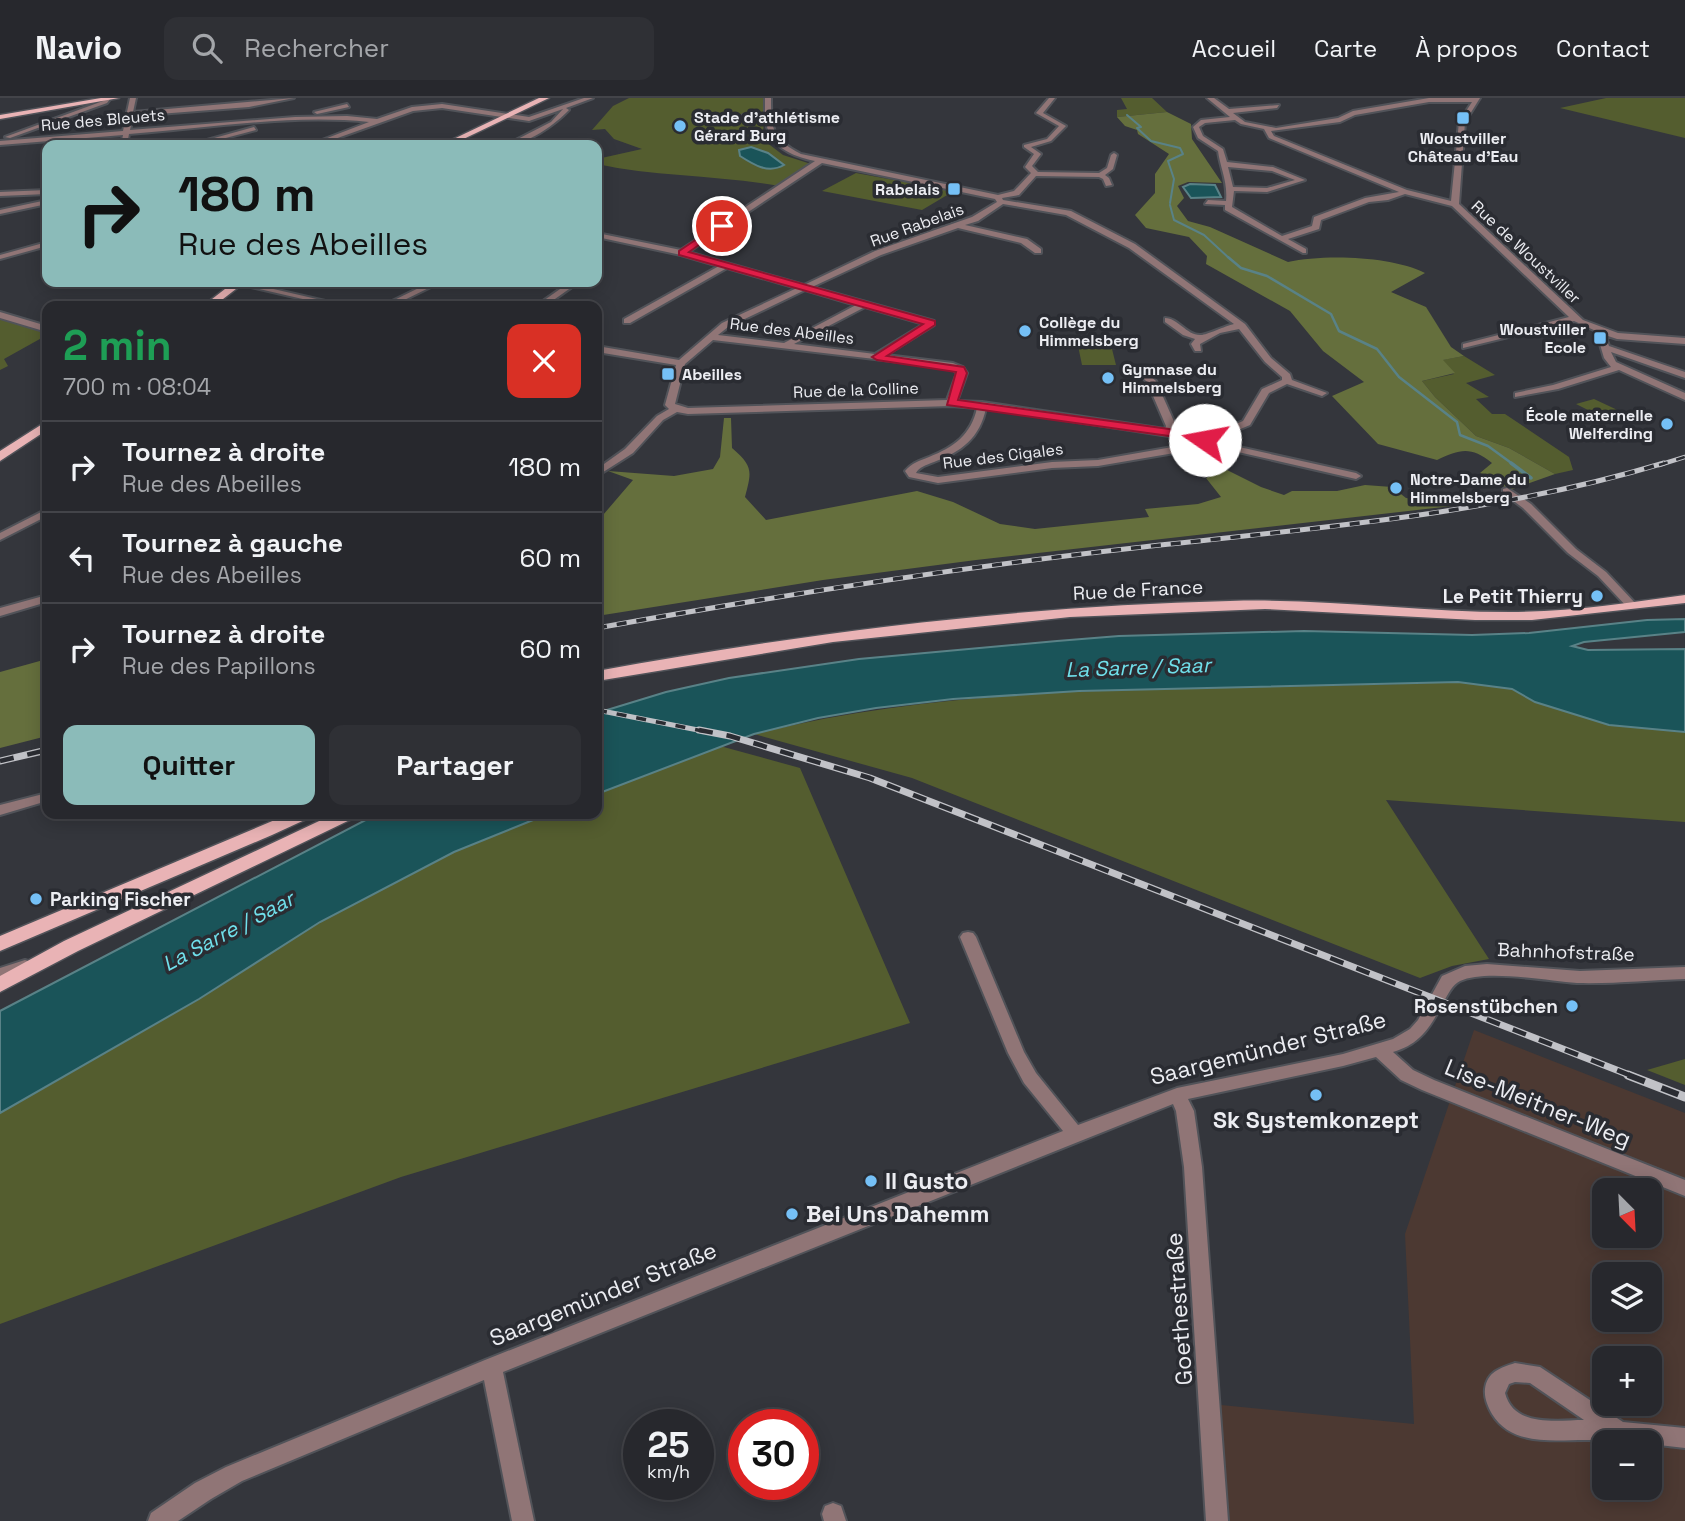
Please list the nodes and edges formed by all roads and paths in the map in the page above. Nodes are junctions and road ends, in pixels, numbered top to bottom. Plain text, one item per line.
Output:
1 (110, 98) edge
2 (133, 98) edge
3 (233, 98) edge
4 (291, 98) edge
5 (545, 98) edge
6 (590, 98) edge
7 (768, 98) edge
8 (1052, 98) edge
9 (1210, 98) edge
10 (1476, 99) edge
11 (91, 103) junction
12 (347, 106) dead end
13 (565, 106) junction
14 (1277, 106) dead end
15 (180, 110) junction
16 (131, 114) junction
17 (1232, 115) junction
18 (0, 116) edge
19 (506, 116) junction
20 (768, 116) junction
21 (743, 117) dead end
22 (295, 119) junction
23 (376, 121) junction
24 (1267, 129) junction
25 (127, 132) junction
26 (125, 140) edge
27 (212, 140) edge
28 (325, 140) edge
29 (455, 140) edge
30 (511, 140) edge
31 (0, 141) edge
32 (1114, 155) dead end
33 (819, 162) junction
34 (1222, 164) junction
35 (1034, 174) junction
36 (1100, 174) junction
37 (1108, 185) dead end
38 (1232, 189) junction
39 (42, 192) edge
40 (1405, 192) junction
41 (0, 194) edge
42 (999, 199) junction
43 (1208, 202) dead end
44 (42, 203) edge
45 (1229, 203) junction
46 (1455, 204) junction
47 (0, 212) edge
48 (957, 225) junction
49 (602, 236) edge
50 (1281, 239) junction
51 (42, 245) edge
52 (1038, 251) dead end
53 (1303, 251) dead end
54 (682, 253) junction
55 (0, 257) edge
56 (727, 265) junction
57 (805, 286) junction
58 (231, 287) edge
59 (259, 287) edge
60 (427, 287) edge
61 (568, 287) edge
62 (214, 301) edge
63 (321, 301) edge
64 (397, 301) edge
65 (547, 301) edge
66 (864, 304) junction
67 (0, 315) edge
68 (1575, 318) junction
69 (1168, 320) dead end
70 (627, 321) dead end
71 (1242, 326) junction
72 (42, 328) edge
73 (1600, 332) junction
74 (709, 337) junction
75 (1200, 338) junction
76 (1685, 341) edge
77 (783, 346) junction
78 (1466, 346) dead end
79 (1604, 347) junction
80 (1198, 349) dead end
81 (602, 350) edge
82 (877, 357) junction
83 (681, 363) junction
84 (1619, 367) junction
85 (1144, 374) dead end
86 (1685, 375) edge
87 (1287, 381) junction
88 (1322, 393) dead end
89 (1518, 395) dead end
90 (1685, 397) edge
91 (951, 403) junction
92 (982, 405) junction
93 (675, 409) junction
94 (42, 428) edge
95 (1169, 433) junction
96 (1205, 440) junction
97 (0, 457) edge
98 (602, 470) edge
99 (1356, 476) dead end
100 (1507, 491) dead end
101 (42, 515) edge
102 (0, 537) edge
103 (42, 599) edge
104 (1685, 599) edge
105 (1632, 606) junction
106 (0, 612) edge
107 (849, 635) junction
108 (602, 675) edge
109 (643, 675) junction
110 (602, 680) edge
111 (602, 687) edge
112 (42, 798) edge
113 (0, 810) edge
114 (292, 819) edge
115 (313, 819) edge
116 (338, 819) edge
117 (968, 937) dead end
118 (0, 944) edge
119 (71, 946) junction
120 (1685, 973) edge
121 (0, 974) edge
122 (1448, 980) joint
123 (0, 985) edge
124 (1380, 1050) junction
125 (1177, 1096) junction
126 (1074, 1133) junction
127 (1685, 1188) edge
128 (492, 1367) junction
129 (1619, 1430) joint
130 (1662, 1435) edge
131 (1685, 1438) edge
132 (159, 1521) edge
133 (523, 1521) edge
134 (1217, 1521) edge

1 - 11 main road
2 - 16 street
3 - 15 street
4 - 15 street
5 - 19 main road
6 - 13 street
7 - 20 street
8 - 35 street
9 - 17 street
10 - 24 street
10 - 46 street, Rue de Woustviller
11 - 18 main road
11 - 31 street
12 - 22 street
13 - 19 street
13 - 30 street
14 - 17 street
15 - 16 street
16 - 25 street
17 - 24 street
17 - 34 street
19 - 23 street
19 - 29 main road
20 - 21 street
20 - 33 street
22 - 23 street, Rue des Bleuets
22 - 25 street, Rue des Bleuets
22 - 27 street
23 - 28 street
24 - 40 street
25 - 26 street
25 - 31 street, Rue des Bleuets
32 - 36 street
33 - 42 street
33 - 54 street
34 - 38 street
34 - 38 street
35 - 36 street
35 - 42 street, Rue Rabelais
36 - 37 street
38 - 45 street
39 - 41 street
40 - 46 street
40 - 50 street
42 - 48 street, Rue Rabelais
42 - 71 street
43 - 45 street
44 - 47 street
45 - 50 street
46 - 68 street, Rue de Woustviller
48 - 52 street
48 - 57 street, Rue Rabelais
49 - 54 street
50 - 53 street
51 - 55 street
54 - 56 street
56 - 57 street
56 - 70 street
57 - 66 street
57 - 74 street, Rue Rabelais
58 - 62 main road
59 - 63 street
60 - 64 street
61 - 65 street
66 - 77 street
66 - 82 street
67 - 72 street
68 - 73 street, Rue de Woustviller
68 - 78 street
69 - 75 street
71 - 75 street
71 - 87 street
73 - 76 street, Rue de Woustviller
73 - 79 street
74 - 77 street, Rue des Abeilles
74 - 83 street, Rue Rabelais
75 - 80 street
77 - 82 street, Rue des Abeilles
79 - 84 street
79 - 86 street
81 - 83 street
82 - 91 street, Rue des Abeilles
83 - 93 street
84 - 89 street
84 - 90 street
85 - 95 street
87 - 88 street
87 - 96 street
91 - 92 street, Rue de la Colline
91 - 93 street, Rue de la Colline
92 - 95 street, Rue de la Colline
92 - 96 street, Rue des Cigales
93 - 98 street
94 - 97 main road
95 - 96 street, Rue de la Colline
96 - 99 street, Rue de la Colline
100 - 105 street
101 - 102 street
103 - 106 street
104 - 105 main road, Rue de France
105 - 107 main road, Rue de France
107 - 108 main road, Rue de France
107 - 109 main road
109 - 110 main road
109 - 111 main road
112 - 113 street
114 - 118 main road
115 - 119 main road
116 - 119 main road
117 - 126 street
119 - 121 street
119 - 123 main road
120 - 122 street, Bahnhofstraße
122 - 124 street, Saargemünder Straße
124 - 125 street, Saargemünder Straße
124 - 127 street, Lise-Meitner-Weg
125 - 126 street, Saargemünder Straße
125 - 134 street, Goethestraße
126 - 128 street, Saargemünder Straße
128 - 132 street, Saargemünder Straße
128 - 133 street
129 - 129 street
130 - 131 street

